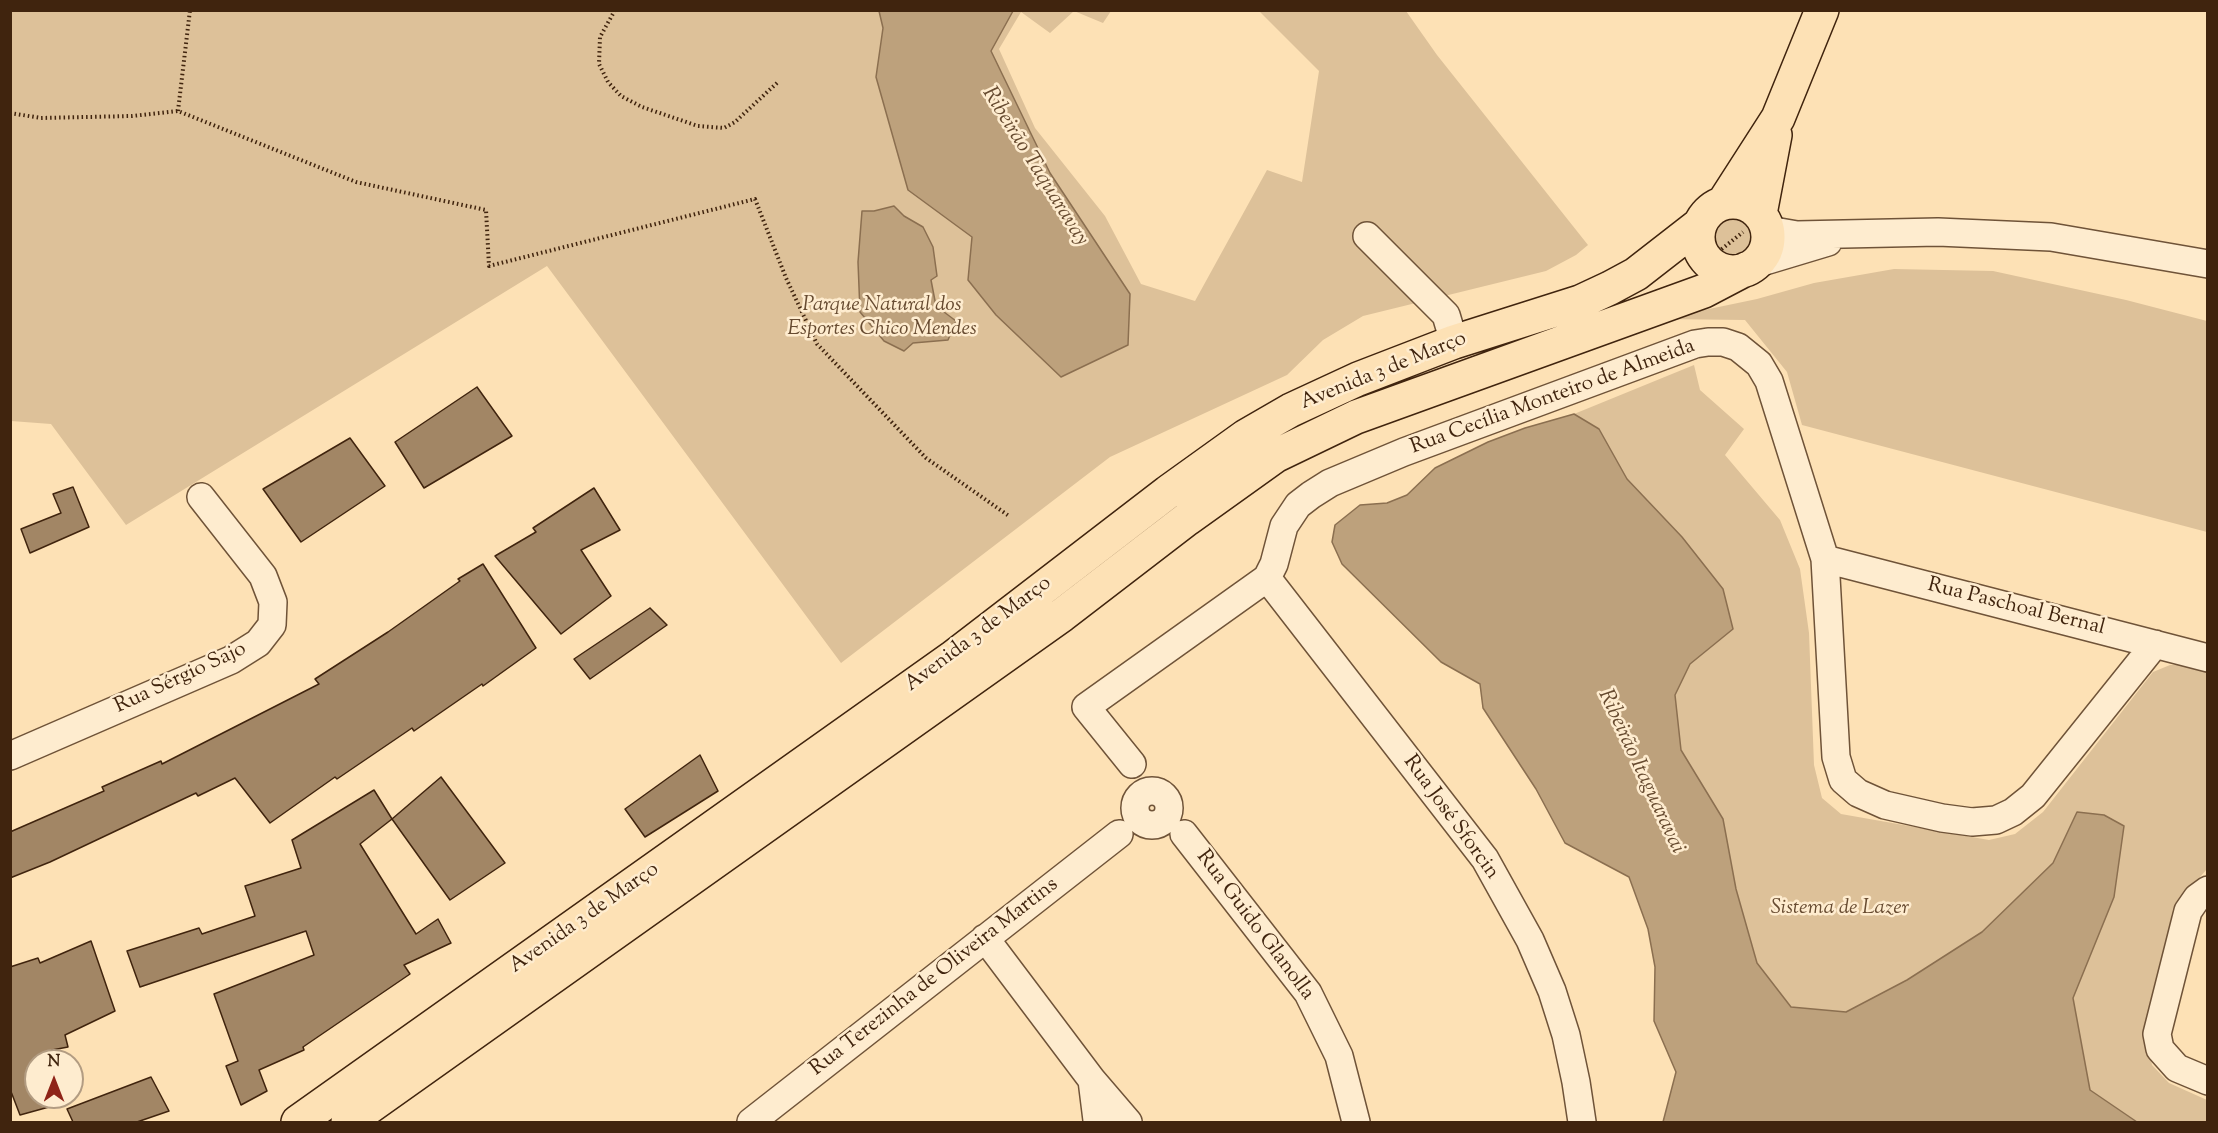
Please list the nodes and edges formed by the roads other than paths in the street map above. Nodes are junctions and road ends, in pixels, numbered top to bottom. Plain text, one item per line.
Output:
1 (1822, 10) edge
2 (1778, 118) junction
3 (1724, 202) junction
4 (1764, 222) junction
5 (1699, 225) junction
6 (1877, 232) junction
7 (1367, 236) dead end
8 (2208, 264) edge
9 (1751, 267) junction
10 (1454, 342) junction
11 (201, 497) dead end
12 (1825, 559) junction
13 (1267, 578) junction
14 (2155, 644) junction
15 (2208, 658) edge
16 (10, 756) edge
17 (1151, 809) junction
18 (2208, 890) edge
19 (985, 938) junction
20 (2208, 1081) edge
21 (1110, 1120) edge
22 (298, 1122) edge
23 (348, 1122) edge
24 (751, 1122) edge
25 (1356, 1122) edge
26 (1582, 1122) edge

1 - 2 main road
2 - 3 main road
2 - 4 main road
3 - 4 main road
3 - 5 main road
4 - 6 street
4 - 9 main road
5 - 9 main road
5 - 10 main road, Avenida 3 de Março
6 - 8 street
6 - 9 street
7 - 10 street
9 - 23 main road, Avenida 3 de Março
10 - 22 main road, Avenida 3 de Março
11 - 16 street, Rua Sérgio Sajo
12 - 13 street, Rua Cecília Monteiro de Almeida
12 - 14 street, Rua Paschoal Bernal
12 - 14 street, Rua Cecília Monteiro de Almeida
13 - 17 street
13 - 26 street, Rua José Sforcin
14 - 15 street, Rua Paschoal Bernal
17 - 19 street, Rua Terezinha de Oliveira Martins
17 - 25 street, Rua Guido Glanolla
18 - 20 street
19 - 21 street
19 - 24 street, Rua Terezinha de Oliveira Martins

